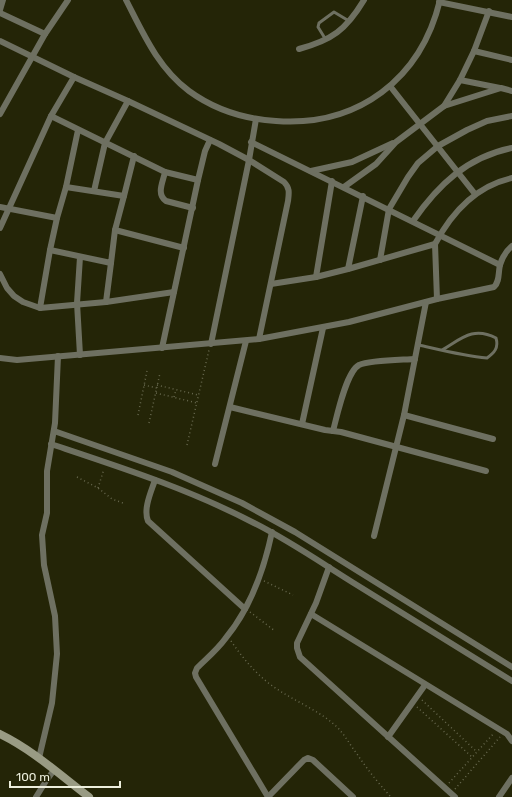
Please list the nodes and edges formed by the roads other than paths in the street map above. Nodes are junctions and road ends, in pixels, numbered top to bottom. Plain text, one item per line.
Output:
1 (3, 0) edge
2 (68, 0) edge
3 (126, 0) edge
4 (364, 0) edge
5 (440, 1) edge
6 (0, 11) edge
7 (489, 11) junction
8 (512, 17) edge
9 (349, 21) junction
10 (45, 34) junction
11 (326, 40) junction
12 (0, 41) edge
13 (299, 50) dead end
14 (474, 51) junction
15 (33, 57) junction
16 (512, 60) edge
17 (74, 77) junction
18 (460, 80) junction
19 (390, 86) junction
20 (501, 88) junction
21 (512, 91) edge
22 (128, 101) junction
23 (444, 106) junction
24 (0, 114) edge
25 (51, 116) junction
26 (512, 116) edge
27 (256, 119) junction
28 (420, 123) junction
29 (78, 130) junction
30 (210, 140) junction
31 (251, 142) junction
32 (396, 142) junction
33 (106, 143) junction
34 (438, 146) junction
35 (512, 148) edge
36 (134, 156) junction
37 (249, 160) junction
38 (311, 171) junction
39 (165, 172) junction
40 (457, 172) junction
41 (512, 178) edge
42 (198, 180) junction
43 (332, 181) junction
44 (66, 187) junction
45 (344, 187) junction
46 (94, 191) junction
47 (475, 194) junction
48 (124, 196) junction
49 (362, 196) junction
50 (0, 208) edge
51 (193, 208) junction
52 (389, 209) junction
53 (8, 210) junction
54 (57, 218) junction
55 (413, 221) junction
56 (0, 228) edge
57 (115, 230) junction
58 (440, 234) junction
59 (435, 244) junction
60 (512, 246) edge
61 (184, 248) junction
62 (50, 250) junction
63 (80, 257) junction
64 (380, 260) junction
65 (111, 263) junction
66 (500, 264) junction
67 (348, 269) junction
68 (0, 274) edge
69 (316, 277) junction
70 (272, 284) junction
71 (174, 292) junction
72 (436, 299) junction
73 (106, 302) junction
74 (426, 302) junction
75 (77, 303) junction
76 (40, 308) junction
77 (324, 328) junction
78 (259, 339) junction
79 (246, 340) junction
80 (211, 344) junction
81 (419, 345) junction
82 (162, 348) junction
83 (442, 350) junction
84 (80, 355) junction
85 (58, 356) junction
86 (0, 358) edge
87 (415, 359) junction
88 (230, 407) junction
89 (404, 415) junction
90 (302, 424) junction
91 (54, 431) junction
92 (333, 431) junction
93 (493, 439) dead end
94 (51, 444) junction
95 (396, 448) junction
96 (215, 464) dead end
97 (486, 471) dead end
98 (155, 480) junction
99 (272, 532) junction
100 (374, 536) dead end
101 (329, 567) junction
102 (245, 608) junction
103 (310, 614) junction
104 (512, 667) edge
105 (512, 681) edge
106 (425, 685) junction
107 (0, 734) edge
108 (388, 737) junction
109 (512, 741) edge
110 (39, 758) junction
111 (54, 770) junction
112 (512, 778) edge
113 (453, 795) edge
114 (37, 796) edge
115 (89, 797) edge
116 (268, 797) edge
117 (353, 797) edge
118 (499, 797) edge

1 - 6 street
2 - 10 street
3 - 27 street
4 - 9 street
5 - 7 street
5 - 19 street
6 - 10 street
7 - 8 street
7 - 14 street
9 - 11 street
9 - 11 lane
10 - 15 street
11 - 13 street
12 - 15 street
14 - 16 street
14 - 18 street
15 - 17 street
15 - 24 street
17 - 22 street
17 - 25 street
18 - 20 street
18 - 23 street
19 - 27 street
19 - 28 street
20 - 21 street
20 - 23 street
22 - 30 street
22 - 33 street
23 - 28 street
25 - 29 street
25 - 53 street
26 - 34 street
27 - 31 street
28 - 32 street
28 - 34 street
29 - 33 street
29 - 44 street
30 - 37 street
30 - 42 street
31 - 37 street
31 - 38 street
32 - 38 street
32 - 45 street
33 - 36 street
33 - 46 street
34 - 40 street
34 - 52 street
35 - 40 street
36 - 39 street
36 - 48 street
37 - 70 street
37 - 80 street
38 - 43 street
39 - 42 street
39 - 51 street
40 - 47 street
40 - 55 street
41 - 47 street
42 - 51 street
43 - 45 street
43 - 69 street
44 - 46 street
44 - 54 street
45 - 49 street
46 - 48 street
47 - 58 street
48 - 57 street
49 - 52 street
49 - 67 street
50 - 53 street
51 - 61 street
52 - 55 street
52 - 64 street
53 - 54 street
53 - 56 street
54 - 62 street
55 - 58 street
57 - 61 street
57 - 65 street
58 - 59 street
58 - 66 street
59 - 64 street
59 - 72 street
60 - 66 street
61 - 71 street
62 - 63 street
62 - 76 street
63 - 65 street
63 - 75 street
64 - 67 street
65 - 73 street
66 - 72 street
67 - 69 street
68 - 76 street
69 - 70 street
70 - 78 street
71 - 73 street
71 - 82 street
72 - 74 street
73 - 75 street
74 - 77 street
74 - 81 street
75 - 76 street
75 - 84 street
77 - 78 street
77 - 90 street
78 - 79 street
79 - 80 street
79 - 88 street
80 - 82 street
81 - 83 lane
81 - 87 street
82 - 84 street
83 - 83 lane
84 - 85 street
85 - 86 street
85 - 91 street
87 - 89 street
87 - 92 street
88 - 90 street
88 - 96 street
89 - 93 street
89 - 95 street
90 - 92 street
91 - 94 street
91 - 104 street
92 - 95 street
94 - 98 street
94 - 110 street
95 - 97 street
95 - 100 street
98 - 99 street
98 - 102 street
99 - 101 street
99 - 102 street
101 - 103 street
101 - 105 street
102 - 116 street
103 - 106 street
103 - 108 street
106 - 108 street
106 - 109 street
107 - 110 main road
108 - 113 street
110 - 111 main road
111 - 114 street
111 - 115 main road
112 - 118 street
116 - 117 street

